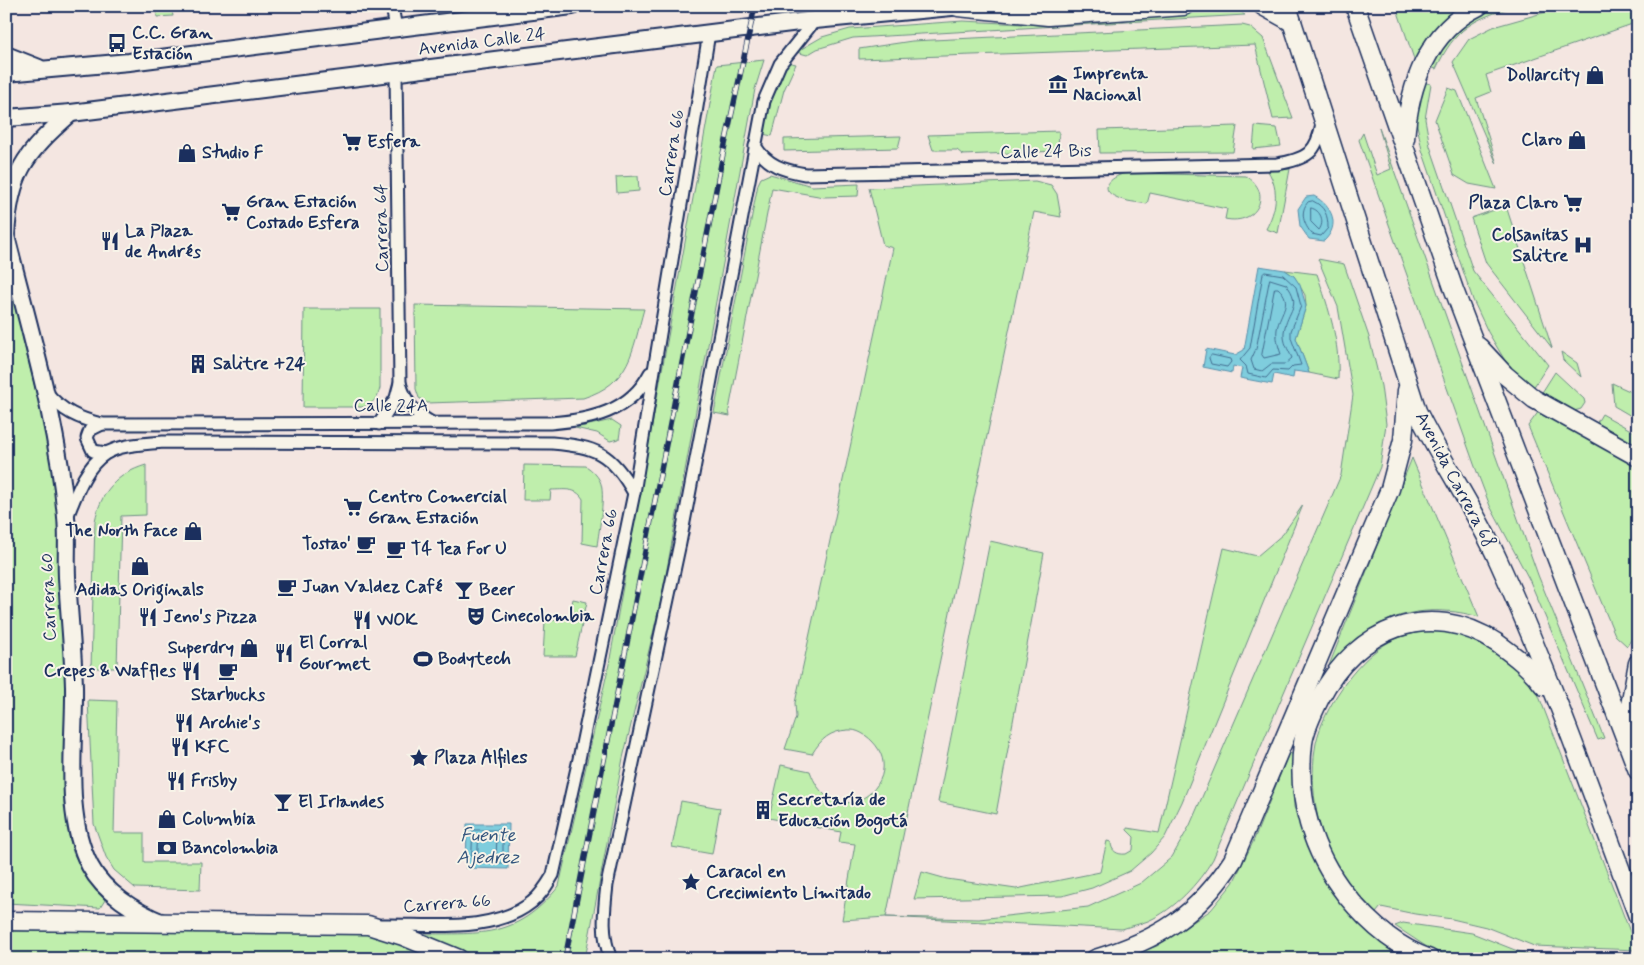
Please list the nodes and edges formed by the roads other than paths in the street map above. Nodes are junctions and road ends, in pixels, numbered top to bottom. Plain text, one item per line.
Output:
1 (392, 6) edge
2 (572, 6) edge
3 (962, 6) edge
4 (1184, 6) edge
5 (1263, 6) edge
6 (1356, 6) edge
7 (1479, 6) edge
8 (958, 7) edge
9 (1289, 14) edge
10 (815, 20) junction
11 (396, 29) junction
12 (709, 33) junction
13 (6, 55) edge
14 (43, 70) junction
15 (396, 72) junction
16 (6, 73) edge
17 (72, 113) junction
18 (6, 118) edge
19 (1323, 122) junction
20 (755, 146) junction
21 (1405, 147) junction
22 (6, 237) edge
23 (1473, 340) junction
24 (655, 363) junction
25 (400, 383) junction
26 (1408, 384) junction
27 (45, 391) junction
28 (102, 424) junction
29 (379, 424) junction
30 (432, 424) junction
31 (106, 453) junction
32 (1638, 457) edge
33 (634, 493) junction
34 (66, 518) junction
35 (1638, 663) edge
36 (1559, 710) junction
37 (1624, 732) junction
38 (1638, 770) edge
39 (1638, 916) edge
40 (6, 921) edge
41 (163, 923) junction
42 (368, 925) junction
43 (458, 959) edge
44 (611, 959) edge
45 (1095, 959) edge
46 (1430, 959) edge

1 - 11 street
2 - 11 main road, Avenida Calle 24
3 - 8 main road, Avenida Calle 24
4 - 8 main road
5 - 9 main road
6 - 21 main road
7 - 21 main road
8 - 10 main road, Avenida Calle 24
9 - 19 main road, Avenida Carrera 68
10 - 12 main road, Avenida Calle 24
10 - 20 street
11 - 14 main road, Avenida Calle 24
12 - 15 main road, Avenida Calle 24
12 - 24 street, Carrera 66
13 - 14 main road
14 - 16 main road, Avenida Calle 24
15 - 17 main road, Avenida Calle 24
15 - 25 street, Carrera 64
17 - 18 main road, Avenida Calle 24
17 - 22 main road, Carrera 60
19 - 20 street, Calle 24 Bis
19 - 26 main road, Avenida Carrera 68
20 - 44 street
21 - 23 main road
22 - 27 main road, Carrera 60
23 - 32 main road
23 - 37 main road
24 - 30 street, Calle 24A
24 - 33 street, Carrera 66
25 - 29 street, Carrera 64
25 - 30 street, Carrera 64
26 - 36 main road, Avenida Carrera 68
26 - 45 main road
27 - 28 street, Calle 24A
27 - 34 main road, Carrera 60
28 - 29 street, Calle 24A
28 - 31 street
29 - 30 street, Calle 24A
31 - 33 street, Calle 24A
31 - 34 street
33 - 42 street, Carrera 66
34 - 41 main road, Carrera 60
35 - 37 main road
36 - 39 main road, Avenida Carrera 68
36 - 46 main road
37 - 38 main road
40 - 41 main road
41 - 42 main road
42 - 43 main road

